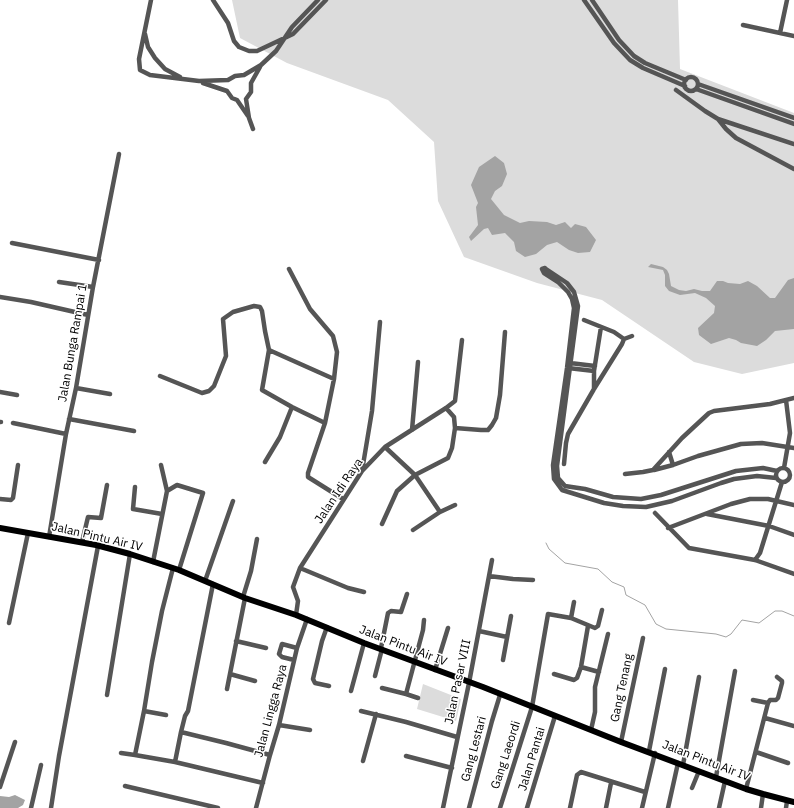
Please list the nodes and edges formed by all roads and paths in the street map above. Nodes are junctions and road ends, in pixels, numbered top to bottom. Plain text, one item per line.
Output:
1 (151, 0) edge
2 (213, 0) edge
3 (318, 0) edge
4 (326, 0) edge
5 (584, 0) edge
6 (592, 0) edge
7 (787, 0) edge
8 (743, 25) dead end
9 (145, 32) junction
10 (780, 33) junction
11 (794, 36) edge
12 (285, 38) junction
13 (160, 65) junction
14 (261, 65) junction
15 (644, 66) junction
16 (156, 75) junction
17 (184, 80) junction
18 (686, 80) junction
19 (199, 82) junction
20 (698, 84) junction
21 (685, 86) junction
22 (696, 89) junction
23 (676, 90) dead end
24 (249, 118) junction
25 (794, 118) edge
26 (718, 119) junction
27 (794, 124) edge
28 (253, 130) dead end
29 (794, 144) edge
30 (119, 154) dead end
31 (794, 168) edge
32 (12, 243) dead end
33 (99, 260) junction
34 (289, 269) dead end
35 (59, 282) dead end
36 (93, 287) junction
37 (0, 297) edge
38 (88, 315) junction
39 (584, 320) dead end
40 (380, 322) dead end
41 (601, 327) junction
42 (505, 332) dead end
43 (632, 336) dead end
44 (624, 339) junction
45 (462, 340) dead end
46 (269, 350) junction
47 (418, 362) dead end
48 (569, 365) junction
49 (595, 368) junction
50 (160, 376) dead end
51 (334, 379) junction
52 (76, 388) junction
53 (594, 389) junction
54 (0, 392) edge
55 (110, 394) dead end
56 (17, 395) dead end
57 (794, 398) edge
58 (786, 400) junction
59 (292, 407) junction
60 (446, 408) junction
61 (563, 411) junction
62 (69, 419) junction
63 (13, 423) dead end
64 (325, 423) junction
65 (455, 428) junction
66 (412, 430) junction
67 (134, 431) dead end
68 (792, 433) edge
69 (66, 434) junction
70 (788, 446) junction
71 (385, 447) junction
72 (794, 448) edge
73 (669, 452) junction
74 (264, 462) dead end
75 (18, 464) dead end
76 (564, 464) dead end
77 (161, 465) dead end
78 (673, 465) junction
79 (784, 468) junction
80 (654, 470) junction
81 (362, 471) junction
82 (777, 471) junction
83 (625, 474) dead end
84 (415, 475) junction
85 (792, 475) edge
86 (776, 478) junction
87 (791, 481) edge
88 (782, 482) junction
89 (107, 485) dead end
90 (135, 487) dead end
91 (585, 489) junction
92 (167, 490) junction
93 (584, 496) junction
94 (0, 499) edge
95 (343, 499) junction
96 (233, 501) dead end
97 (776, 501) junction
98 (455, 505) dead end
99 (794, 505) edge
100 (440, 512) junction
101 (656, 513) dead end
102 (162, 514) junction
103 (707, 514) junction
104 (382, 524) dead end
105 (769, 526) junction
106 (0, 528) edge
107 (668, 528) junction
108 (413, 530) dead end
109 (28, 533) junction
110 (794, 535) edge
111 (49, 536) junction
112 (257, 538) dead end
113 (82, 542) junction
114 (98, 546) junction
115 (760, 553) junction
116 (130, 554) junction
117 (492, 560) dead end
118 (755, 560) junction
119 (154, 562) junction
120 (762, 563) junction
121 (300, 568) junction
122 (176, 569) junction
123 (794, 574) edge
124 (489, 576) junction
125 (533, 580) dead end
126 (205, 581) junction
127 (213, 584) junction
128 (364, 592) dead end
129 (407, 594) dead end
130 (244, 597) junction
131 (574, 602) dead end
132 (602, 610) dead end
133 (296, 615) junction
134 (512, 616) dead end
135 (571, 618) junction
136 (306, 619) junction
137 (424, 620) dead end
138 (9, 624) dead end
139 (588, 626) junction
140 (327, 627) junction
141 (448, 628) dead end
142 (479, 631) junction
143 (608, 634) dead end
144 (507, 637) junction
145 (643, 638) dead end
146 (236, 641) junction
147 (364, 643) junction
148 (266, 648) dead end
149 (297, 648) junction
150 (381, 649) junction
151 (294, 660) junction
152 (503, 660) dead end
153 (415, 662) junction
154 (581, 667) junction
155 (666, 669) dead end
156 (435, 670) junction
157 (735, 671) dead end
158 (598, 672) junction
159 (230, 674) junction
160 (554, 674) dead end
161 (375, 676) dead end
162 (699, 677) dead end
163 (777, 677) dead end
164 (255, 681) dead end
165 (469, 682) junction
166 (329, 686) dead end
167 (382, 688) dead end
168 (227, 689) dead end
169 (351, 691) dead end
170 (406, 694) junction
171 (107, 695) dead end
172 (500, 695) junction
173 (418, 698) dead end
174 (753, 700) dead end
175 (768, 703) junction
176 (532, 707) junction
177 (144, 711) junction
178 (360, 711) dead end
179 (376, 714) junction
180 (166, 715) dead end
181 (555, 716) junction
182 (765, 718) junction
183 (279, 725) junction
184 (794, 726) edge
185 (310, 730) dead end
186 (591, 730) junction
187 (181, 732) junction
188 (457, 737) junction
189 (15, 742) dead end
190 (621, 742) junction
191 (652, 752) junction
192 (756, 752) junction
193 (121, 753) dead end
194 (135, 755) junction
195 (270, 755) junction
196 (406, 756) dead end
197 (363, 760) dead end
198 (175, 762) junction
199 (788, 763) dead end
200 (681, 764) junction
201 (41, 765) dead end
202 (0, 767) edge
203 (452, 768) junction
204 (6, 770) junction
205 (699, 771) junction
206 (716, 777) junction
207 (725, 781) junction
208 (263, 783) junction
209 (611, 783) junction
210 (125, 786) dead end
211 (0, 787) edge
212 (692, 788) dead end
213 (746, 789) junction
214 (645, 792) junction
215 (763, 794) junction
216 (787, 801) junction
217 (794, 802) edge
218 (31, 808) edge
219 (51, 808) edge
220 (218, 808) edge
221 (256, 808) edge
222 (443, 808) edge
223 (469, 808) edge
224 (500, 808) edge
225 (527, 808) edge
226 (570, 808) edge
227 (606, 808) edge
228 (642, 808) edge
229 (668, 808) edge
230 (719, 808) edge
231 (760, 808) edge
232 (786, 808) edge

1 - 9 street
2 - 12 street
3 - 12 street
4 - 12 street
5 - 15 street
6 - 15 street
7 - 10 street
8 - 10 street
9 - 13 street
9 - 16 street
10 - 11 street
12 - 14 street
13 - 16 street
13 - 17 street
14 - 19 street
14 - 24 street
15 - 18 street
15 - 21 street
16 - 17 street
17 - 19 street
18 - 20 street
18 - 21 street
19 - 24 street
20 - 22 street
20 - 25 street
21 - 22 street
22 - 27 street
23 - 26 street
24 - 28 street
26 - 29 street
26 - 31 street
30 - 33 street, Jalan Bunga Rampai 1
32 - 33 street
33 - 36 street, Jalan Bunga Rampai 1
34 - 51 street
35 - 36 street
36 - 38 street, Jalan Bunga Rampai 1
37 - 38 street
38 - 52 street, Jalan Bunga Rampai 1
39 - 41 street
40 - 81 street
41 - 44 street
41 - 49 street
42 - 65 street
43 - 44 street
44 - 53 street
45 - 60 street
46 - 50 street
46 - 51 street
46 - 59 street
47 - 66 street
48 - 48 street
48 - 49 street
48 - 61 street
49 - 53 street
51 - 64 street
52 - 55 street
52 - 62 street, Jalan Bunga Rampai 1
53 - 76 street
54 - 56 street
57 - 58 street
58 - 68 street
58 - 73 street
59 - 64 street
59 - 74 street
60 - 65 street
60 - 66 street, Jalan Idi Raya
61 - 91 street
61 - 93 street
62 - 67 street
62 - 69 street, Jalan Bunga Rampai 1
63 - 69 street
64 - 95 street
65 - 84 street
66 - 71 street, Jalan Idi Raya
68 - 70 street
69 - 111 street, Jalan Bunga Rampai 1
70 - 72 street
70 - 78 street
70 - 79 street
71 - 81 street, Jalan Idi Raya
71 - 84 street
73 - 78 street
73 - 80 street
75 - 94 street
77 - 92 street
78 - 80 street
79 - 82 street
79 - 85 street
80 - 83 street
81 - 95 street, Jalan Idi Raya
82 - 86 street
82 - 91 street
84 - 100 street
84 - 104 street
85 - 87 street
86 - 88 street
86 - 93 street
87 - 88 street
88 - 97 street
89 - 113 street
90 - 102 street
91 - 93 street
92 - 102 street
92 - 122 street
95 - 121 street, Jalan Idi Raya
96 - 126 street
97 - 99 street
97 - 103 street
97 - 105 street
98 - 100 street
100 - 108 street
101 - 107 street
102 - 119 street
103 - 105 street
103 - 107 street
105 - 110 street
105 - 115 street
106 - 109 main road, Jalan Pintu Air IV
107 - 118 street
109 - 111 main road, Jalan Pintu Air IV
109 - 138 street
111 - 113 main road, Jalan Pintu Air IV
112 - 130 street
113 - 114 main road, Jalan Pintu Air IV
114 - 116 main road, Jalan Pintu Air IV
114 - 219 street
115 - 118 street
115 - 120 street
116 - 119 main road, Jalan Pintu Air IV
116 - 171 street
117 - 124 street, Jalan Pasar VIII
118 - 120 street
119 - 122 main road, Jalan Pintu Air IV
120 - 123 street
121 - 128 street
121 - 133 street, Jalan Idi Raya
122 - 126 main road, Jalan Pintu Air IV
122 - 177 street
124 - 125 street
124 - 142 street, Jalan Pasar VIII
126 - 127 main road, Jalan Pintu Air IV
127 - 130 main road, Jalan Pintu Air IV
127 - 187 street
129 - 150 street
130 - 133 main road, Jalan Pintu Air IV
130 - 146 street
131 - 135 street
132 - 139 street
133 - 136 main road, Jalan Pintu Air IV
134 - 144 street
135 - 139 street
135 - 176 street, Gang Laeordi
136 - 140 main road, Jalan Pintu Air IV
136 - 149 street, Jalan Lingga Raya
137 - 153 street
139 - 154 street
140 - 147 main road, Jalan Pintu Air IV
140 - 166 street
141 - 156 street
142 - 144 street
142 - 165 street, Jalan Pasar VIII
143 - 158 street
144 - 152 street
145 - 190 street, Gang Tenang
146 - 148 street
146 - 159 street
147 - 150 main road, Jalan Pintu Air IV
147 - 169 street
149 - 151 street, Jalan Lingga Raya
149 - 151 street
150 - 153 main road, Jalan Pintu Air IV
150 - 161 street
151 - 183 street, Jalan Lingga Raya
153 - 156 main road, Jalan Pintu Air IV
153 - 170 street
154 - 158 street
154 - 160 street
155 - 191 street
156 - 165 main road, Jalan Pintu Air IV
157 - 206 street
158 - 186 street
159 - 164 street
159 - 168 street
162 - 200 street
163 - 175 street
165 - 172 main road, Jalan Pintu Air IV
165 - 188 street, Jalan Pasar VIII
167 - 170 street
170 - 173 street
172 - 176 main road, Jalan Pintu Air IV
172 - 223 street, Gang Lestari
174 - 175 street
175 - 182 street
176 - 181 main road, Jalan Pintu Air IV
176 - 224 street, Gang Laeordi
177 - 180 street
177 - 194 street
178 - 179 street
179 - 188 street
179 - 197 street
181 - 186 main road, Jalan Pintu Air IV
181 - 225 street, Jalan Pantai
182 - 184 street
182 - 192 street
183 - 185 street
183 - 195 street, Jalan Lingga Raya
186 - 190 main road, Jalan Pintu Air IV
187 - 195 street
187 - 198 street
188 - 203 street, Jalan Pasar VIII
189 - 204 street
190 - 191 main road, Jalan Pintu Air IV
191 - 200 main road, Jalan Pintu Air IV
191 - 214 street
192 - 199 street
192 - 213 street
193 - 194 street
194 - 198 street
195 - 208 street, Jalan Lingga Raya
196 - 203 street
198 - 208 street
200 - 205 main road, Jalan Pintu Air IV
200 - 229 street
201 - 218 street
202 - 204 street
203 - 222 street, Jalan Pasar VIII
204 - 211 street
205 - 206 main road, Jalan Pintu Air IV
205 - 212 street
206 - 207 main road, Jalan Pintu Air IV
207 - 213 main road, Jalan Pintu Air IV
207 - 230 street
208 - 221 street, Jalan Lingga Raya
209 - 214 street
209 - 226 street
209 - 227 street
210 - 220 street
213 - 215 main road, Jalan Pintu Air IV
214 - 228 street
215 - 216 main road, Jalan Pintu Air IV
215 - 231 street
216 - 217 main road, Jalan Pintu Air IV
216 - 232 street

